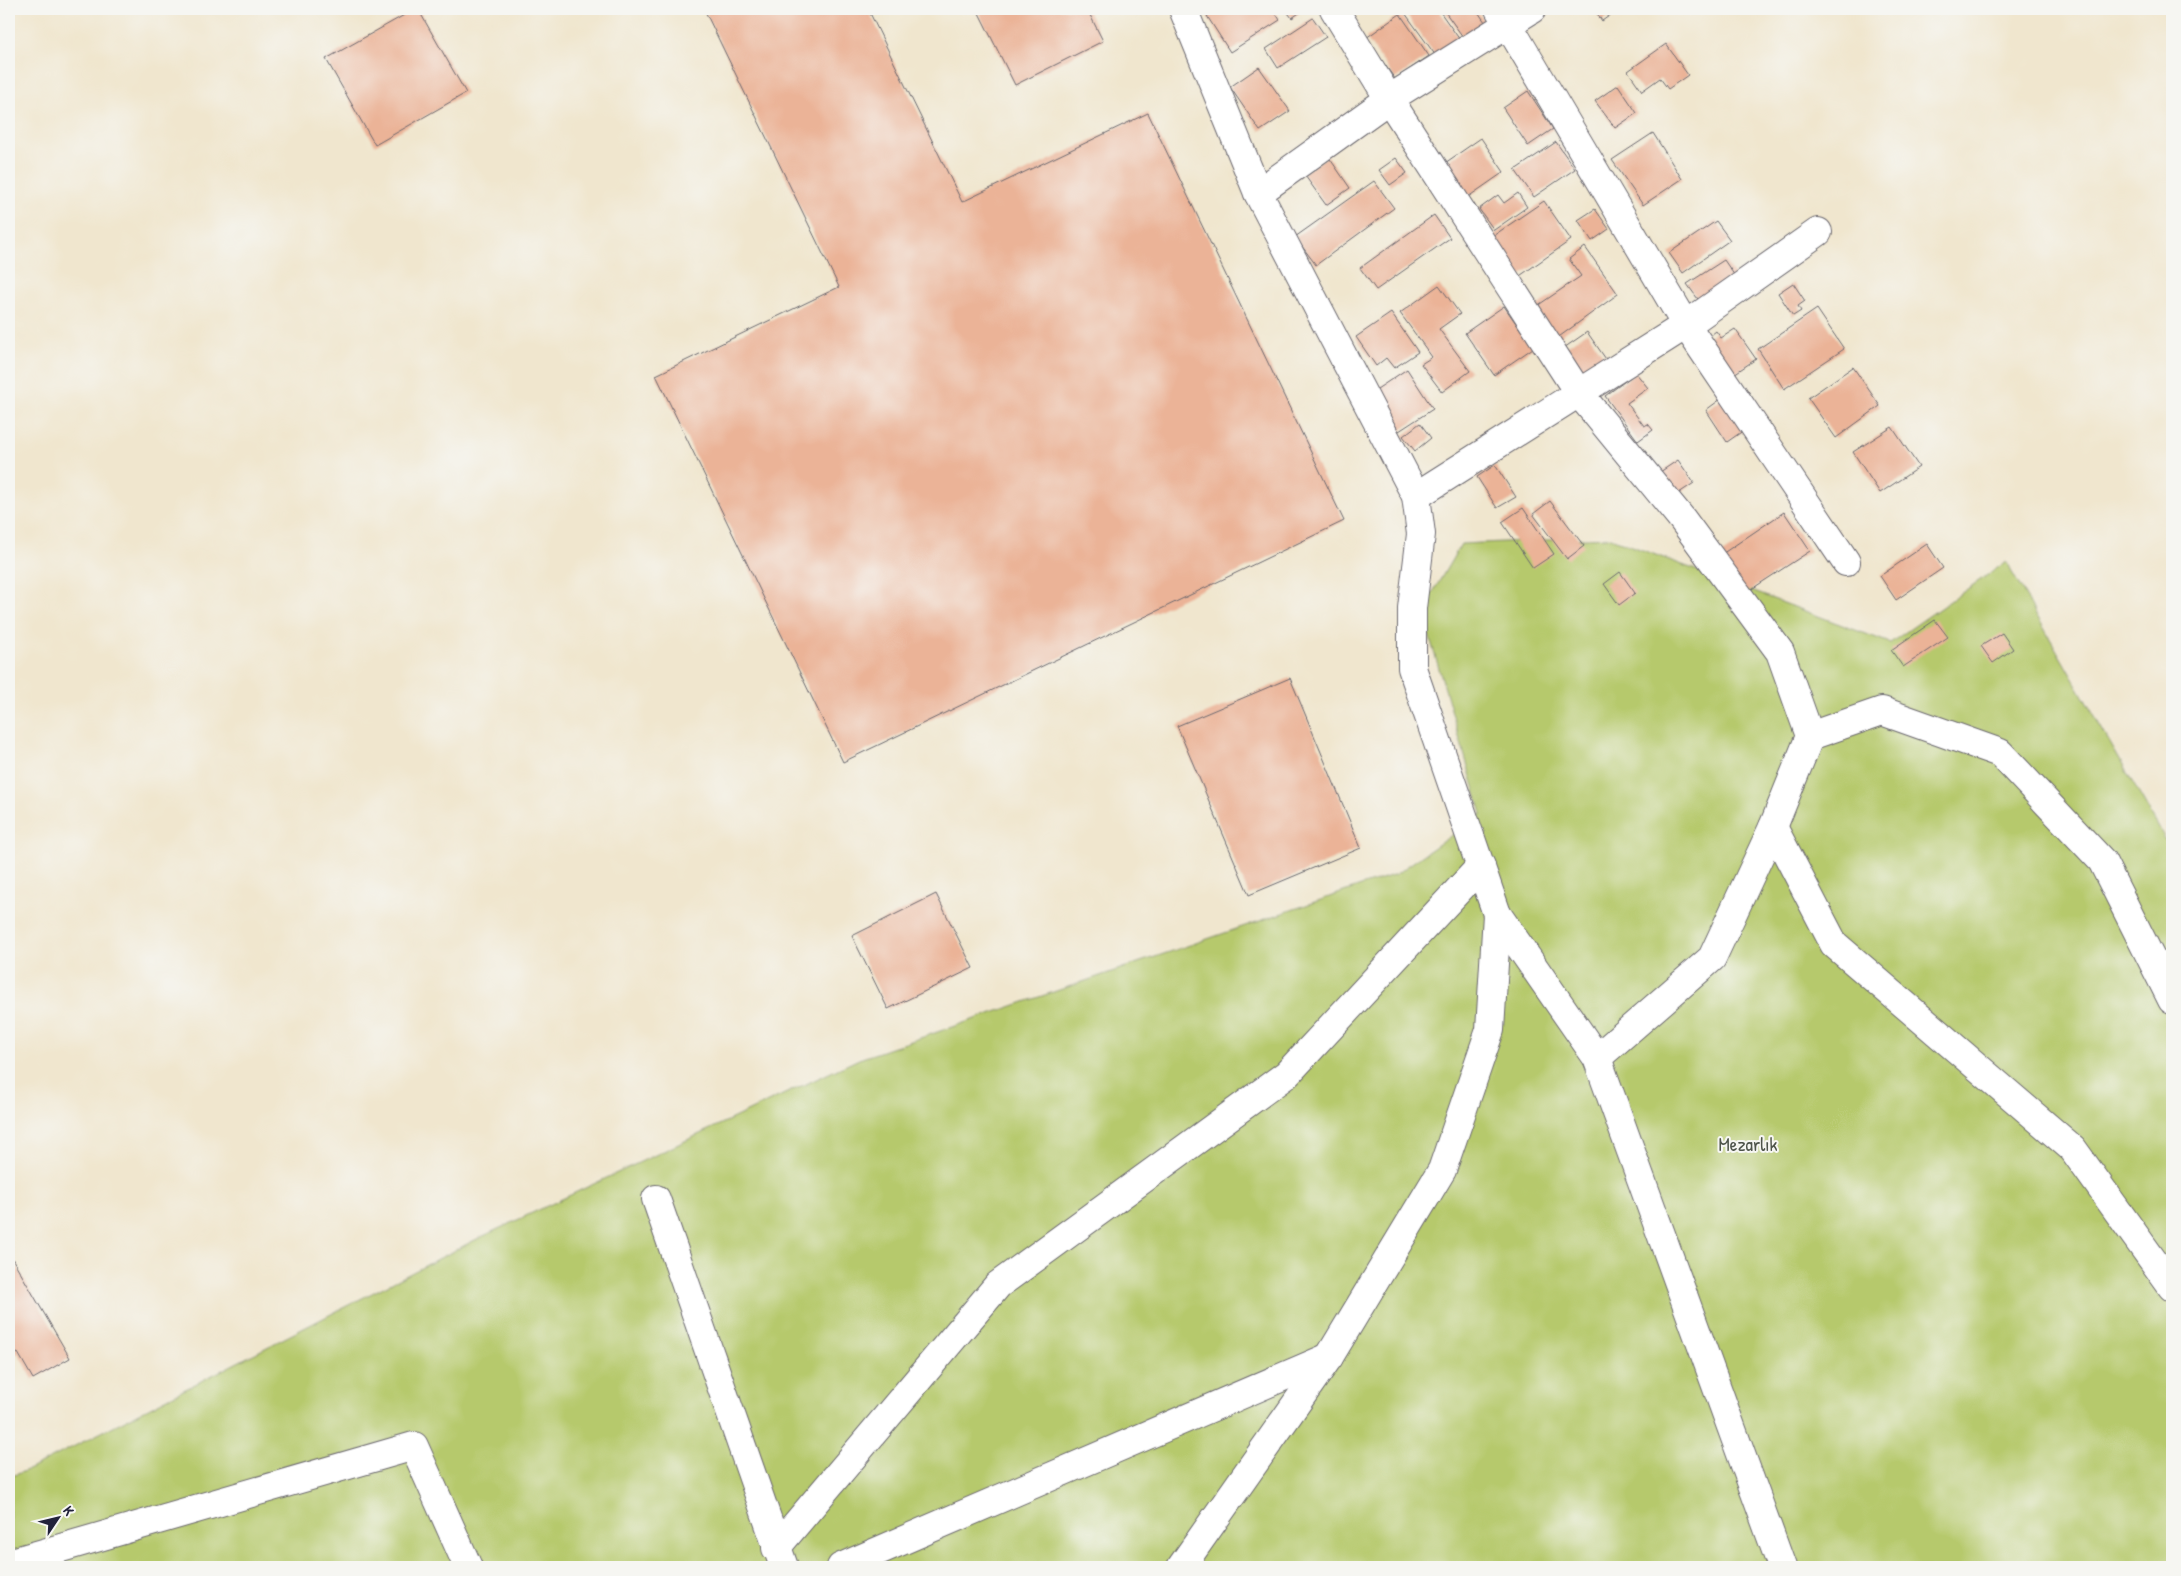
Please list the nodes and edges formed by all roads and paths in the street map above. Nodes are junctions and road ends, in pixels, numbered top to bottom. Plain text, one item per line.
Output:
1 (1182, 9) edge
2 (1334, 9) edge
3 (1532, 9) edge
4 (1504, 17) edge
5 (1389, 99) junction
6 (1258, 193) junction
7 (1818, 232) dead end
8 (1686, 325) junction
9 (1578, 392) junction
10 (1416, 496) junction
11 (1846, 562) dead end
12 (1810, 736) junction
13 (1773, 827) junction
14 (1482, 866) junction
15 (1497, 914) junction
16 (2172, 1000) edge
17 (1597, 1058) junction
18 (656, 1200) dead end
19 (2172, 1287) edge
20 (1329, 1357) junction
21 (780, 1558) edge
22 (9, 1563) edge
23 (468, 1567) edge
24 (841, 1567) edge
25 (1181, 1567) edge
26 (1782, 1567) edge

1 - 6 street
2 - 5 street
3 - 4 street
4 - 5 street
4 - 8 street
5 - 6 street
5 - 9 street
6 - 10 street
7 - 8 street
8 - 9 street
8 - 11 street
9 - 10 street
9 - 12 street
10 - 14 street
12 - 13 street
12 - 16 street
13 - 17 street
13 - 19 street
14 - 15 street
14 - 21 street
15 - 17 street
15 - 20 street
17 - 26 street
18 - 21 street
20 - 24 street
20 - 25 street
22 - 23 street

